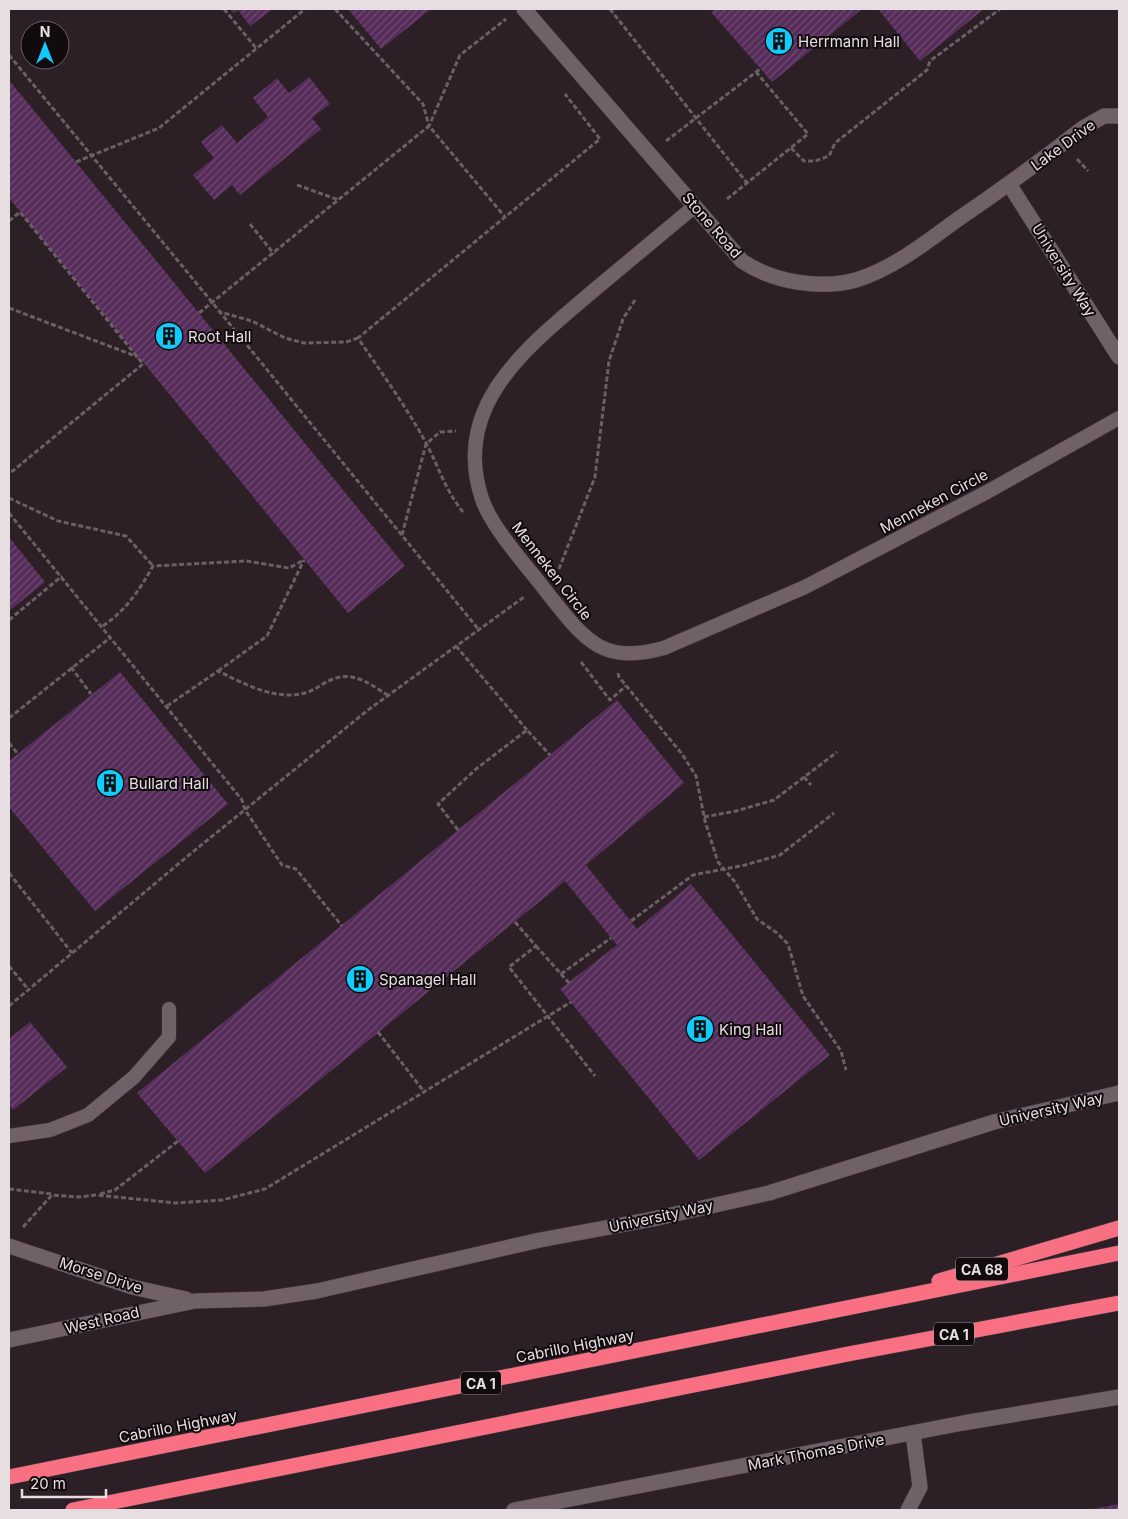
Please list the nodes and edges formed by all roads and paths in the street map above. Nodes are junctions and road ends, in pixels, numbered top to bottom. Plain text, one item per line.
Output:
1 (224, 9) edge
2 (305, 9) edge
3 (335, 9) edge
4 (524, 9) edge
5 (610, 9) edge
6 (1000, 9) edge
7 (503, 13) dead end
8 (507, 18) junction
9 (512, 26) dead end
10 (256, 48) junction
11 (9, 55) edge
12 (760, 69) dead end
13 (756, 72) junction
14 (559, 86) dead end
15 (1119, 116) edge
16 (696, 118) junction
17 (429, 126) junction
18 (791, 148) junction
19 (650, 154) junction
20 (91, 156) junction
21 (76, 162) dead end
22 (747, 183) junction
23 (1009, 184) junction
24 (298, 185) dead end
25 (727, 199) dead end
26 (340, 200) junction
27 (695, 206) junction
28 (505, 217) junction
29 (9, 221) edge
30 (250, 224) dead end
31 (274, 254) junction
32 (635, 300) dead end
33 (212, 303) junction
34 (9, 308) edge
35 (220, 312) junction
36 (199, 313) dead end
37 (358, 338) junction
38 (1119, 357) edge
39 (138, 358) junction
40 (1119, 418) edge
41 (477, 430) junction
42 (426, 444) junction
43 (9, 474) edge
44 (9, 498) edge
45 (9, 513) edge
46 (469, 520) dead end
47 (402, 535) junction
48 (153, 566) junction
49 (558, 569) dead end
50 (62, 576) junction
51 (528, 594) dead end
52 (9, 620) edge
53 (103, 626) junction
54 (480, 630) junction
55 (111, 637) junction
56 (456, 646) junction
57 (617, 652) junction
58 (71, 668) junction
59 (218, 671) junction
60 (91, 694) dead end
61 (389, 696) junction
62 (167, 706) junction
63 (9, 718) edge
64 (526, 730) junction
65 (9, 743) edge
66 (837, 752) dead end
67 (18, 754) dead end
68 (550, 755) dead end
69 (804, 777) junction
70 (811, 785) dead end
71 (245, 810) junction
72 (834, 813) dead end
73 (704, 816) junction
74 (458, 830) dead end
75 (722, 868) junction
76 (9, 873) edge
77 (631, 921) dead end
78 (515, 922) dead end
79 (342, 926) dead end
80 (610, 938) dead end
81 (536, 946) junction
82 (72, 952) junction
83 (9, 966) edge
84 (561, 974) junction
85 (569, 983) dead end
86 (28, 989) junction
87 (571, 1002) dead end
88 (9, 1006) edge
89 (169, 1009) dead end
90 (550, 1016) junction
91 (378, 1032) dead end
92 (846, 1070) dead end
93 (595, 1076) dead end
94 (425, 1093) junction
95 (1119, 1093) edge
96 (9, 1136) edge
97 (178, 1141) dead end
98 (9, 1189) edge
99 (52, 1194) junction
100 (97, 1194) junction
101 (1119, 1228) edge
102 (20, 1230) dead end
103 (9, 1246) edge
104 (1119, 1253) edge
105 (195, 1301) junction
106 (1119, 1302) edge
107 (844, 1310) junction
108 (1119, 1310) edge
109 (1059, 1313) junction
110 (9, 1340) edge
111 (1119, 1397) edge
112 (914, 1433) junction
113 (9, 1477) edge
114 (73, 1510) edge
115 (514, 1510) edge
116 (908, 1510) edge

1 - 10 path
2 - 10 path
3 - 17 path
4 - 19 street, Stone Road
5 - 16 path
6 - 18 path
7 - 8 path
8 - 9 path
8 - 17 path
10 - 20 path
11 - 20 path
12 - 13 path
13 - 16 path
13 - 18 path
14 - 28 path
15 - 23 street, Lake Drive
16 - 19 path
16 - 22 path
17 - 26 path
17 - 28 path
18 - 22 path
19 - 27 street, Stone Road
20 - 21 path
20 - 33 path
22 - 25 path
23 - 27 street, Stone Road
23 - 38 street, University Way
24 - 26 path
26 - 31 path
27 - 41 lane, Menneken Circle
28 - 37 path
29 - 39 path
30 - 31 path
31 - 33 path
32 - 49 path
33 - 35 path
33 - 36 path
34 - 39 path
35 - 37 path
35 - 47 path
37 - 42 path
39 - 43 path
40 - 57 lane, Menneken Circle
41 - 42 path
41 - 57 lane, Menneken Circle
42 - 46 path
42 - 47 path
44 - 48 path
45 - 50 path
47 - 54 path
48 - 53 path
48 - 59 path
50 - 52 path
50 - 53 path
51 - 54 path
53 - 55 path
54 - 56 path
55 - 58 path
55 - 62 path
56 - 61 path
56 - 64 path
57 - 73 path
58 - 60 path
58 - 63 path
59 - 61 path
59 - 62 path
61 - 71 path
62 - 71 path
64 - 68 path
64 - 74 path
65 - 67 path
66 - 69 path
69 - 70 path
69 - 73 path
71 - 79 path
71 - 82 path
72 - 75 path
73 - 75 path
75 - 77 path
75 - 92 path
76 - 82 path
78 - 81 path
80 - 84 path
81 - 84 path
81 - 90 path
82 - 86 path
83 - 86 path
84 - 85 path
86 - 88 path
87 - 90 path
89 - 96 lane
90 - 93 path
90 - 94 path
91 - 94 path
94 - 100 path
95 - 105 street, University Way
97 - 100 path
98 - 99 path
99 - 100 path
99 - 102 path
101 - 107 highway, CA 68
103 - 105 street, Morse Drive
104 - 107 highway, Cabrillo Highway / CA 1
105 - 110 street, West Road
106 - 109 highway, CA 1
107 - 113 highway, Cabrillo Highway / CA 1
108 - 109 highway
109 - 114 highway, CA 1
111 - 112 street, Mark Thomas Drive
112 - 115 street, Mark Thomas Drive
112 - 116 street

